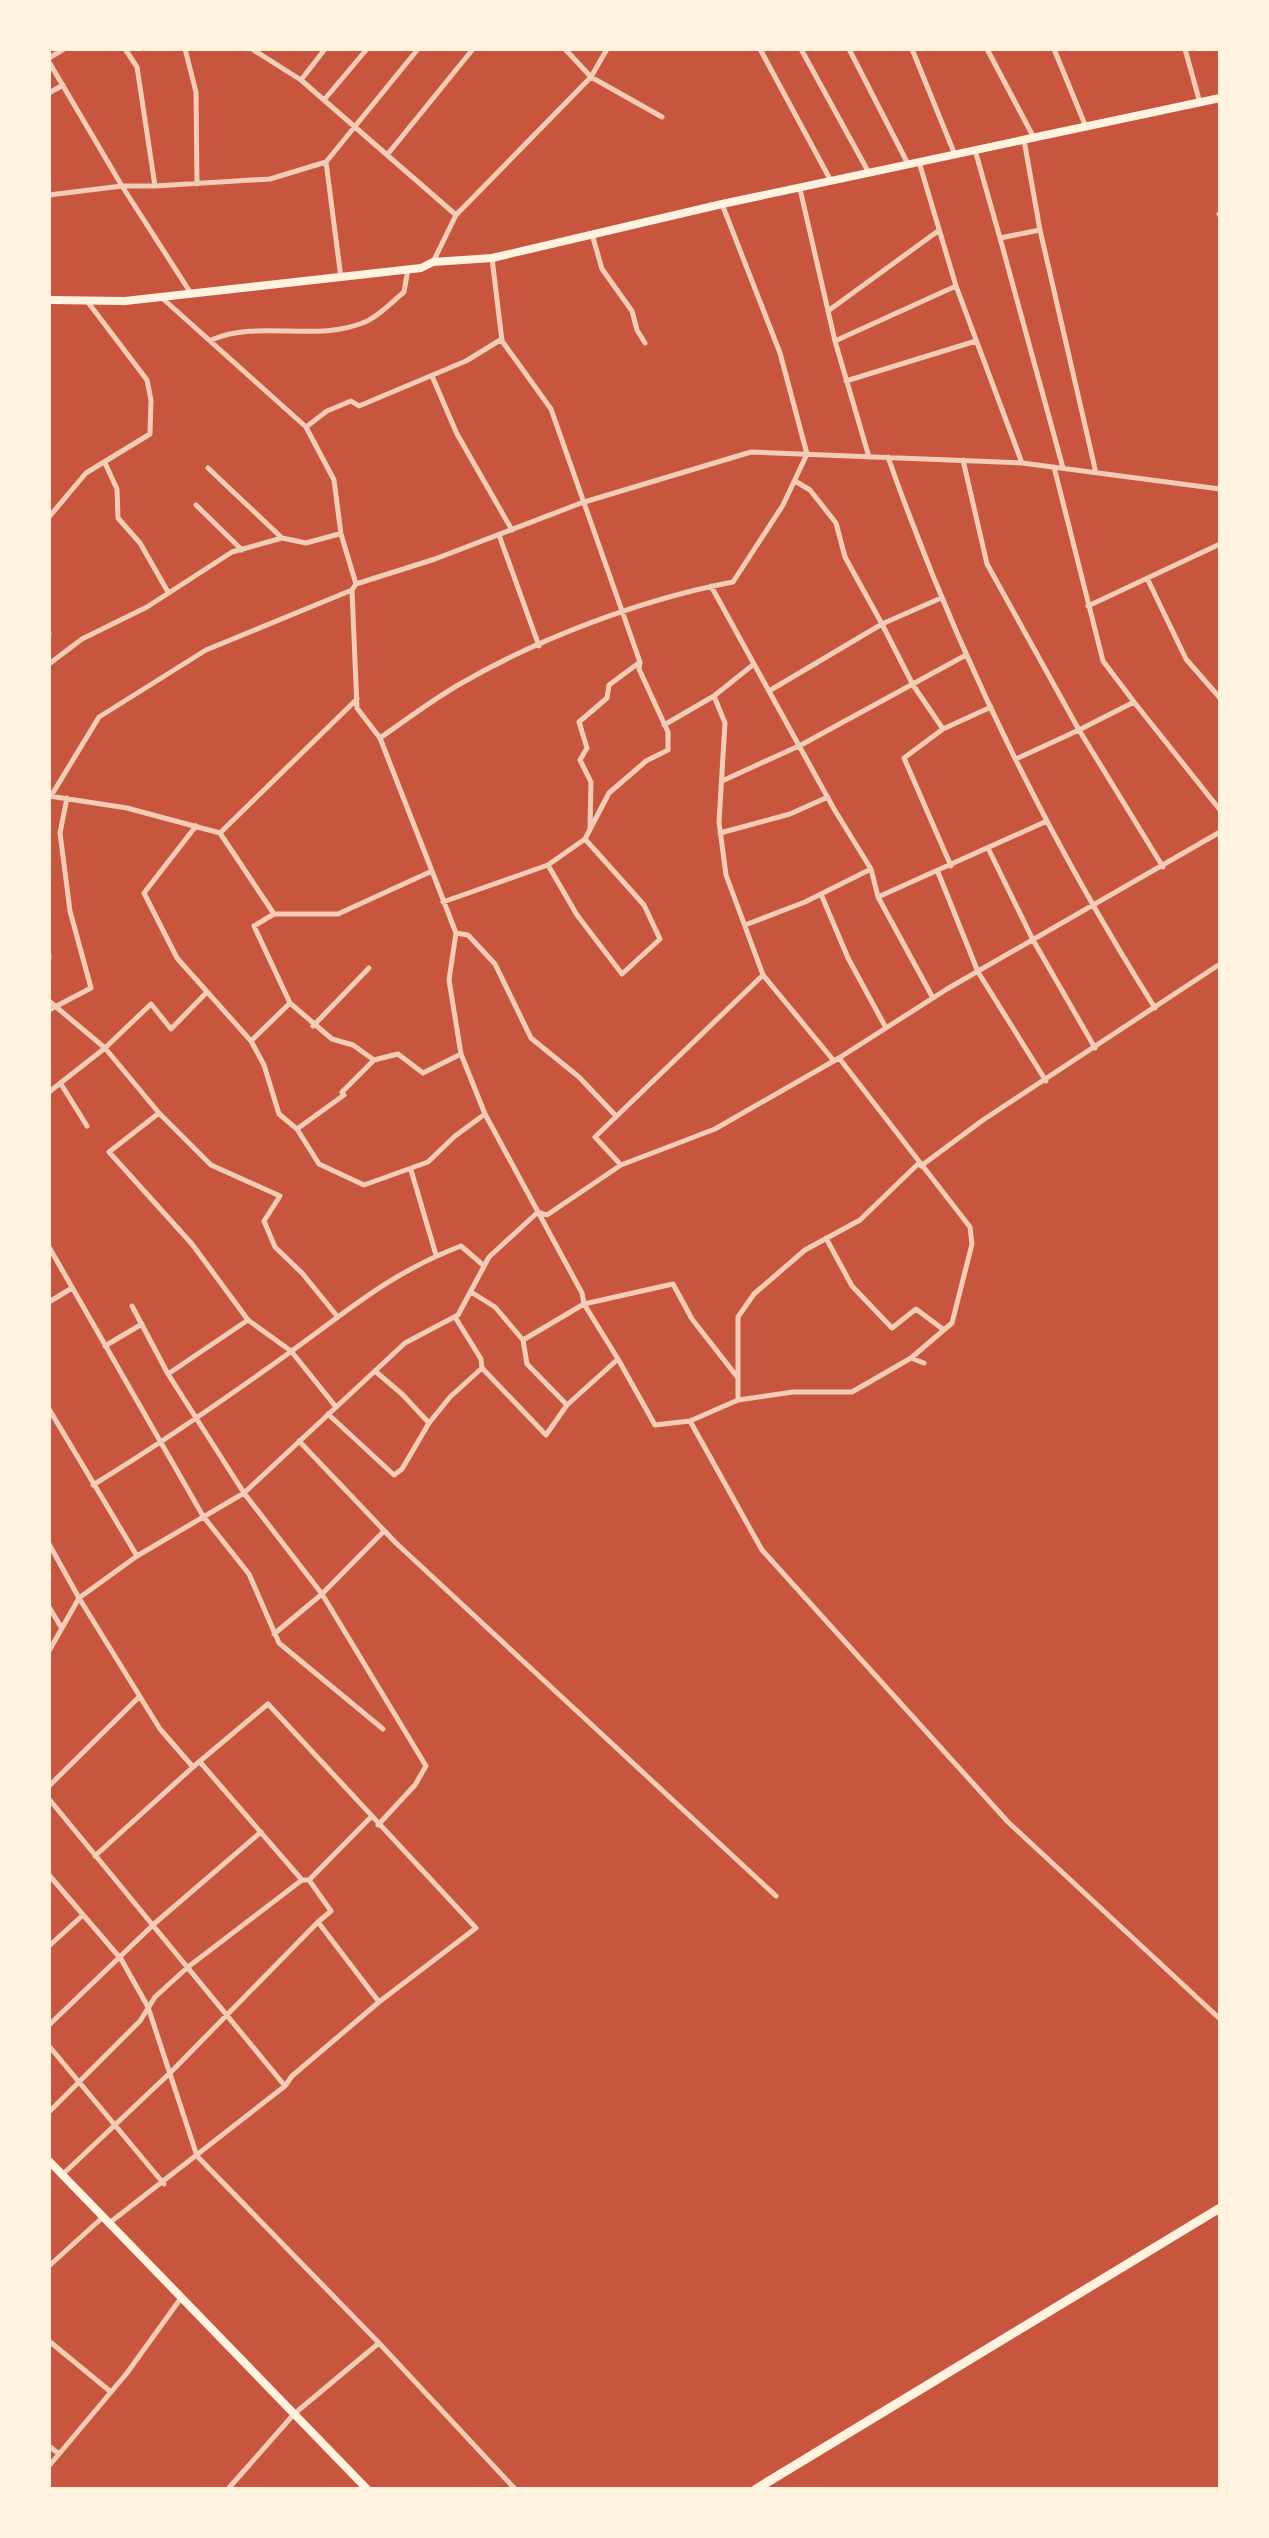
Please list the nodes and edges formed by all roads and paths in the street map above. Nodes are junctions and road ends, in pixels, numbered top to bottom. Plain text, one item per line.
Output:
1 (64, 49) edge
2 (125, 49) edge
3 (185, 49) edge
4 (252, 49) edge
5 (325, 49) edge
6 (368, 49) edge
7 (418, 49) edge
8 (473, 49) edge
9 (565, 49) edge
10 (607, 49) edge
11 (760, 49) edge
12 (801, 49) edge
13 (849, 49) edge
14 (912, 49) edge
15 (987, 49) edge
16 (1054, 49) edge
17 (1185, 49) edge
18 (49, 60) edge
19 (591, 77) junction
20 (301, 80) junction
21 (63, 85) junction
22 (49, 93) edge
23 (1220, 99) edge
24 (324, 100) junction
25 (1200, 103) junction
26 (662, 117) dead end
27 (355, 126) junction
28 (1086, 127) junction
29 (1034, 138) junction
30 (1024, 140) junction
31 (975, 150) junction
32 (387, 155) junction
33 (955, 155) junction
34 (326, 162) junction
35 (919, 162) junction
36 (908, 164) junction
37 (869, 173) junction
38 (831, 181) junction
39 (197, 184) junction
40 (122, 186) junction
41 (155, 186) junction
42 (800, 189) junction
43 (49, 195) edge
44 (722, 204) junction
45 (456, 215) junction
46 (1040, 230) junction
47 (938, 231) junction
48 (592, 234) junction
49 (1000, 238) junction
50 (492, 258) junction
51 (433, 262) junction
52 (408, 269) junction
53 (341, 278) junction
54 (956, 286) junction
55 (192, 295) junction
56 (161, 297) junction
57 (49, 300) edge
58 (87, 301) junction
59 (828, 311) junction
60 (502, 339) junction
61 (211, 340) junction
62 (835, 341) junction
63 (976, 341) junction
64 (645, 343) dead end
65 (432, 376) junction
66 (846, 381) junction
67 (306, 426) junction
68 (807, 454) junction
69 (869, 457) junction
70 (888, 457) junction
71 (963, 460) junction
72 (105, 463) junction
73 (1022, 463) junction
74 (1054, 467) junction
75 (208, 468) dead end
76 (1063, 468) junction
77 (1096, 473) junction
78 (795, 481) junction
79 (1220, 489) edge
80 (581, 503) junction
81 (196, 505) dead end
82 (49, 517) edge
83 (512, 530) junction
84 (340, 534) junction
85 (499, 535) junction
86 (282, 538) junction
87 (1220, 544) edge
88 (242, 551) junction
89 (1147, 578) junction
90 (356, 584) junction
91 (711, 586) junction
92 (352, 590) junction
93 (168, 592) junction
94 (941, 598) junction
95 (1088, 606) junction
96 (622, 613) junction
97 (882, 624) junction
98 (539, 646) junction
99 (966, 655) junction
100 (640, 662) junction
101 (49, 663) edge
102 (754, 664) junction
103 (912, 684) junction
104 (769, 691) junction
105 (715, 696) junction
106 (1220, 698) edge
107 (357, 699) junction
108 (1134, 702) junction
109 (991, 707) junction
110 (664, 725) junction
111 (943, 729) junction
112 (1079, 730) junction
113 (380, 738) junction
114 (800, 745) junction
115 (1016, 759) junction
116 (722, 781) junction
117 (50, 796) edge
118 (828, 797) junction
119 (67, 798) junction
120 (1220, 810) edge
121 (1047, 821) junction
122 (196, 826) junction
123 (590, 832) junction
124 (1220, 832) edge
125 (220, 833) junction
126 (720, 833) junction
127 (585, 839) junction
128 (988, 848) junction
129 (548, 865) junction
130 (951, 866) junction
131 (1163, 867) junction
132 (871, 869) junction
133 (432, 871) junction
134 (938, 872) junction
135 (821, 894) junction
136 (878, 897) junction
137 (443, 902) junction
138 (1092, 906) junction
139 (274, 914) junction
140 (745, 925) junction
141 (456, 933) junction
142 (1033, 940) junction
143 (1220, 964) edge
144 (369, 968) dead end
145 (978, 972) junction
146 (763, 975) junction
147 (207, 992) junction
148 (933, 998) junction
149 (49, 1001) edge
150 (289, 1003) junction
151 (57, 1007) junction
152 (1155, 1008) junction
153 (49, 1010) edge
154 (313, 1026) junction
155 (886, 1028) junction
156 (251, 1041) junction
157 (105, 1048) junction
158 (1095, 1048) junction
159 (461, 1054) junction
160 (374, 1060) junction
161 (836, 1060) junction
162 (1046, 1081) junction
163 (61, 1084) junction
164 (49, 1092) edge
165 (159, 1113) junction
166 (485, 1114) junction
167 (617, 1116) junction
168 (87, 1125) dead end
169 (297, 1129) junction
170 (621, 1165) junction
171 (920, 1165) junction
172 (411, 1170) junction
173 (538, 1212) junction
174 (826, 1238) junction
175 (49, 1247) edge
176 (436, 1255) junction
177 (484, 1265) junction
178 (72, 1288) junction
179 (471, 1292) junction
180 (49, 1302) edge
181 (584, 1304) junction
182 (132, 1306) dead end
183 (337, 1316) junction
184 (454, 1317) junction
185 (248, 1320) junction
186 (142, 1324) junction
187 (944, 1330) junction
188 (523, 1340) junction
189 (105, 1346) junction
190 (291, 1351) junction
191 (911, 1358) junction
192 (618, 1359) junction
193 (924, 1363) dead end
194 (482, 1368) junction
195 (375, 1371) junction
196 (168, 1374) junction
197 (738, 1378) junction
198 (738, 1400) junction
199 (567, 1405) junction
200 (336, 1407) junction
201 (49, 1409) edge
202 (328, 1414) junction
203 (194, 1420) junction
204 (690, 1421) junction
205 (429, 1423) junction
206 (299, 1441) junction
207 (161, 1443) junction
208 (93, 1485) junction
209 (244, 1493) junction
210 (203, 1516) junction
211 (384, 1531) junction
212 (49, 1544) edge
213 (136, 1556) junction
214 (322, 1594) junction
215 (79, 1598) junction
216 (49, 1607) edge
217 (61, 1626) junction
218 (274, 1634) junction
219 (49, 1651) edge
220 (139, 1697) junction
221 (383, 1729) dead end
222 (200, 1762) junction
223 (193, 1767) junction
224 (49, 1786) edge
225 (49, 1799) edge
226 (370, 1818) junction
227 (378, 1825) junction
228 (261, 1832) junction
229 (95, 1856) junction
230 (49, 1875) edge
231 (306, 1880) junction
232 (776, 1896) dead end
233 (83, 1915) junction
234 (318, 1922) junction
235 (154, 1924) junction
236 (49, 1946) edge
237 (121, 1959) junction
238 (188, 1967) junction
239 (379, 2002) junction
240 (148, 2007) junction
241 (226, 2012) junction
242 (1220, 2019) edge
243 (49, 2025) edge
244 (49, 2046) edge
245 (171, 2072) junction
246 (80, 2082) junction
247 (285, 2086) junction
248 (49, 2112) edge
249 (117, 2125) junction
250 (197, 2156) junction
251 (49, 2161) edge
252 (62, 2175) junction
253 (164, 2184) junction
254 (1220, 2208) edge
255 (105, 2221) junction
256 (49, 2266) edge
257 (181, 2298) junction
258 (49, 2340) edge
259 (379, 2343) junction
260 (111, 2392) junction
261 (295, 2414) junction
262 (49, 2446) edge
263 (59, 2454) junction
264 (49, 2466) edge
265 (228, 2489) edge
266 (367, 2489) edge
267 (515, 2489) edge
268 (758, 2489) edge

1 - 18 street
2 - 41 street
3 - 39 street
4 - 20 street
5 - 20 street
6 - 24 street
7 - 27 street
8 - 32 street
9 - 19 street
10 - 19 street
11 - 38 street
12 - 37 street
13 - 36 street
14 - 33 street
15 - 29 street
16 - 28 street
17 - 25 street
18 - 21 street
19 - 26 street
19 - 45 street
20 - 24 street
21 - 22 street
21 - 40 street
23 - 25 main road
24 - 27 street
25 - 28 main road
27 - 32 street
27 - 34 street
28 - 29 main road
29 - 30 main road
30 - 31 main road
30 - 46 street
31 - 33 main road
31 - 49 street
32 - 45 street
33 - 35 main road
34 - 39 street
34 - 53 street
35 - 36 main road
35 - 47 street
36 - 37 main road
37 - 38 main road
38 - 42 main road
39 - 41 street
40 - 41 street
40 - 43 street
40 - 55 street
42 - 44 main road
42 - 59 street
44 - 48 main road
44 - 68 street
45 - 51 street
46 - 49 street
46 - 77 street
47 - 54 street
47 - 59 street
48 - 50 main road
48 - 64 street
49 - 76 street
50 - 51 main road
50 - 60 street
51 - 52 main road
52 - 53 main road
52 - 61 street
53 - 55 main road
54 - 62 street
54 - 63 street
55 - 56 main road
56 - 58 main road
56 - 61 street
57 - 58 main road
58 - 72 street
59 - 62 street
60 - 65 street
60 - 80 street
61 - 67 street
62 - 66 street
63 - 66 street
63 - 73 street
65 - 67 street
65 - 83 street
66 - 69 street
67 - 84 street
68 - 69 street
68 - 78 street
68 - 80 street
69 - 70 street
70 - 71 street
70 - 94 street
71 - 73 street
71 - 112 street
72 - 82 street
72 - 93 street
73 - 74 street
74 - 76 street
74 - 95 street
75 - 86 street
76 - 77 street
77 - 79 street
78 - 91 street
78 - 97 street
80 - 83 street
80 - 96 street
81 - 88 street
83 - 85 street
84 - 86 street
84 - 90 street
85 - 90 street
85 - 98 street
86 - 88 street
87 - 89 street
88 - 93 street
89 - 95 street
89 - 106 street
90 - 92 street
91 - 96 street
91 - 102 street
92 - 107 street
92 - 117 street
93 - 101 street
94 - 97 street
94 - 99 street
95 - 108 street
96 - 98 street
96 - 100 street
97 - 103 street
97 - 104 street
98 - 113 street
99 - 103 street
99 - 109 street
100 - 110 street
100 - 123 street
102 - 104 street
102 - 105 street
103 - 111 street
103 - 114 street
104 - 114 street
105 - 110 street
105 - 116 street
107 - 113 street
107 - 125 street
108 - 112 street
108 - 120 street
109 - 111 street
109 - 115 street
110 - 123 street
111 - 130 street
112 - 115 street
112 - 131 street
113 - 133 street
114 - 116 street
114 - 118 street
115 - 121 street
116 - 126 street
117 - 119 street
118 - 126 street
118 - 132 street
119 - 122 street
119 - 151 street
121 - 128 street
121 - 138 street
122 - 125 street
122 - 147 street
123 - 127 street
124 - 131 street
125 - 139 street
126 - 140 street
127 - 129 street
127 - 129 street
128 - 130 street
128 - 142 street
129 - 137 street
130 - 134 street
131 - 138 street
132 - 135 street
132 - 136 street
133 - 137 street
133 - 139 street
134 - 136 street
134 - 145 street
135 - 140 street
135 - 155 street
136 - 148 street
137 - 141 street
138 - 142 street
138 - 152 street
139 - 150 street
140 - 146 street
141 - 159 street
141 - 167 street
142 - 145 street
142 - 158 street
143 - 152 street
144 - 154 street
145 - 148 street
145 - 162 street
146 - 161 street
146 - 167 street
147 - 156 street
147 - 157 street
148 - 155 street
149 - 151 street
150 - 154 street
150 - 156 street
151 - 153 street
151 - 157 street
152 - 158 street
154 - 160 street
155 - 161 street
156 - 169 street
157 - 163 street
157 - 165 street
158 - 162 street
159 - 160 street
159 - 166 street
160 - 169 street
161 - 170 street
161 - 171 street
162 - 171 street
163 - 164 street
163 - 168 street
165 - 183 street
165 - 185 street
166 - 172 street
166 - 173 street
167 - 170 street
169 - 172 street
170 - 173 street
171 - 174 street
171 - 187 street
172 - 176 street
173 - 177 street
173 - 181 street
174 - 187 street
174 - 197 street
175 - 178 street
176 - 177 street
176 - 183 street
177 - 179 street
178 - 180 street
178 - 189 street
179 - 184 street
179 - 188 street
181 - 188 street
181 - 192 street
181 - 197 street
182 - 186 street
183 - 190 street
184 - 194 street
184 - 195 street
185 - 190 street
185 - 196 street
186 - 189 street
186 - 196 street
187 - 191 street
188 - 199 street
189 - 207 street
190 - 200 street
190 - 203 street
191 - 193 street
191 - 198 street
192 - 199 street
192 - 204 street
194 - 199 street
194 - 205 street
195 - 200 street
195 - 205 street
196 - 203 street
197 - 198 street
198 - 204 street
200 - 202 street
201 - 208 street
202 - 205 street
202 - 206 street
203 - 207 street
203 - 209 street
204 - 242 street
206 - 209 street
206 - 211 street
207 - 208 street
207 - 210 street
208 - 213 street
209 - 210 street
209 - 214 street
210 - 213 street
210 - 218 street
211 - 214 street
211 - 232 street
212 - 215 street
213 - 215 street
214 - 218 street
214 - 227 street
215 - 217 street
215 - 220 street
216 - 217 street
217 - 219 street
218 - 221 street
220 - 223 street
220 - 224 street
222 - 223 street
222 - 226 street
222 - 228 street
223 - 229 street
225 - 229 street
226 - 227 street
226 - 231 street
227 - 239 street
228 - 231 street
228 - 235 street
229 - 235 street
230 - 233 street
231 - 234 street
231 - 238 street
233 - 236 street
233 - 237 street
234 - 239 street
234 - 241 street
235 - 237 street
235 - 238 street
237 - 240 street
237 - 243 street
238 - 240 street
238 - 241 street
239 - 247 street
240 - 245 street
240 - 246 street
241 - 245 street
241 - 247 street
244 - 246 street
245 - 249 street
245 - 250 street
246 - 248 street
246 - 249 street
247 - 250 street
249 - 252 street
249 - 253 street
250 - 253 street
250 - 259 street
251 - 252 main road
252 - 255 main road
253 - 255 street
254 - 268 highway
255 - 256 street
255 - 257 main road
257 - 260 street
257 - 261 main road
258 - 260 street
259 - 261 street
259 - 267 street
260 - 263 street
261 - 265 street
261 - 266 main road
262 - 263 street
263 - 264 street

